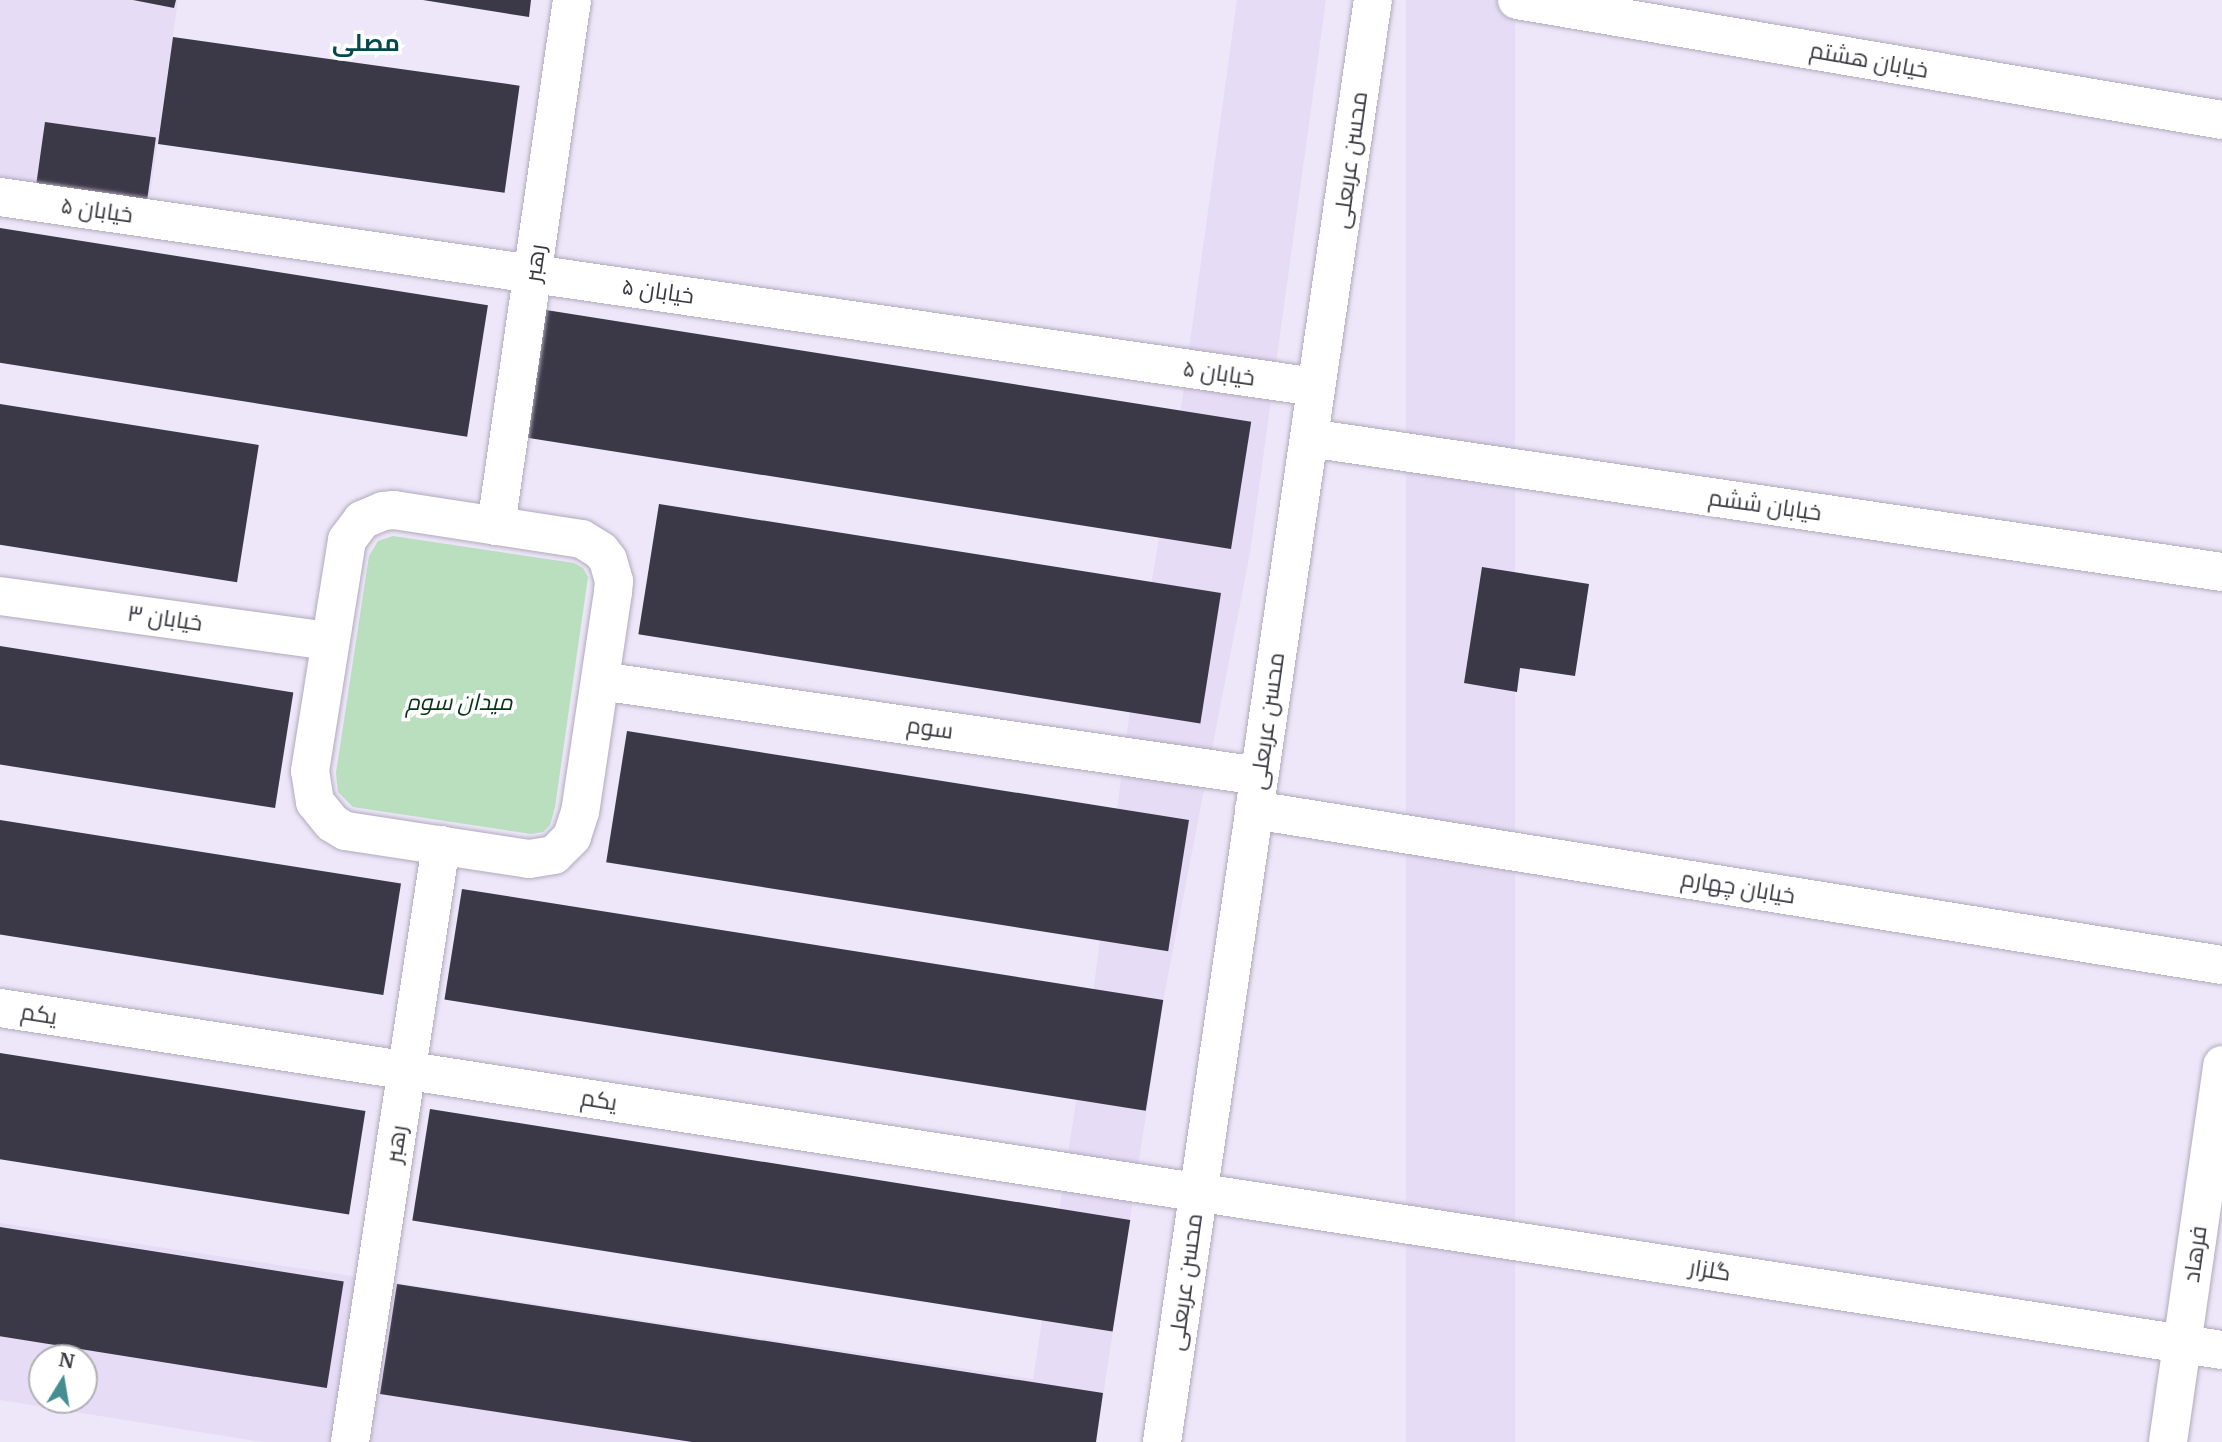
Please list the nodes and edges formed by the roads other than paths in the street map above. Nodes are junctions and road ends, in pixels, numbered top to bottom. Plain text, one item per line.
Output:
1 (572, 0) edge
2 (1374, 0) edge
3 (1517, 0) edge
4 (2222, 120) edge
5 (0, 197) edge
6 (534, 272) junction
7 (1316, 387) junction
8 (1309, 438) junction
9 (496, 526) junction
10 (2222, 572) edge
11 (0, 596) edge
12 (331, 640) junction
13 (600, 681) junction
14 (1257, 793) junction
15 (441, 845) junction
16 (2222, 964) edge
17 (0, 1008) edge
18 (2222, 1065) edge
19 (407, 1070) junction
20 (1198, 1191) junction
21 (2182, 1343) junction
22 (2222, 1350) edge
23 (350, 1442) edge
24 (1162, 1442) edge
25 (2168, 1442) edge

1 - 6 street, رهبر
2 - 7 street, محسن عربعلی
3 - 4 street, خیابان هشتم
5 - 6 street, خیابان ۵
6 - 7 street, خیابان ۵
6 - 9 street, رهبر
7 - 8 street, محسن عربعلی
8 - 10 street, خیابان ششم
8 - 14 street, محسن عربعلی
9 - 12 street
9 - 13 street
11 - 12 street, خیابان ۳
12 - 15 street
13 - 14 street, سوم
13 - 15 street
14 - 16 street, خیابان چهارم
14 - 20 street, محسن عربعلی
15 - 19 street, رهبر
17 - 19 street, یکم
18 - 21 street, فرهاد
19 - 20 street, یکم
19 - 23 street, رهبر
20 - 21 street, گلزار
20 - 24 street, محسن عربعلی
21 - 22 street, گلزار
21 - 25 street, فرهاد

